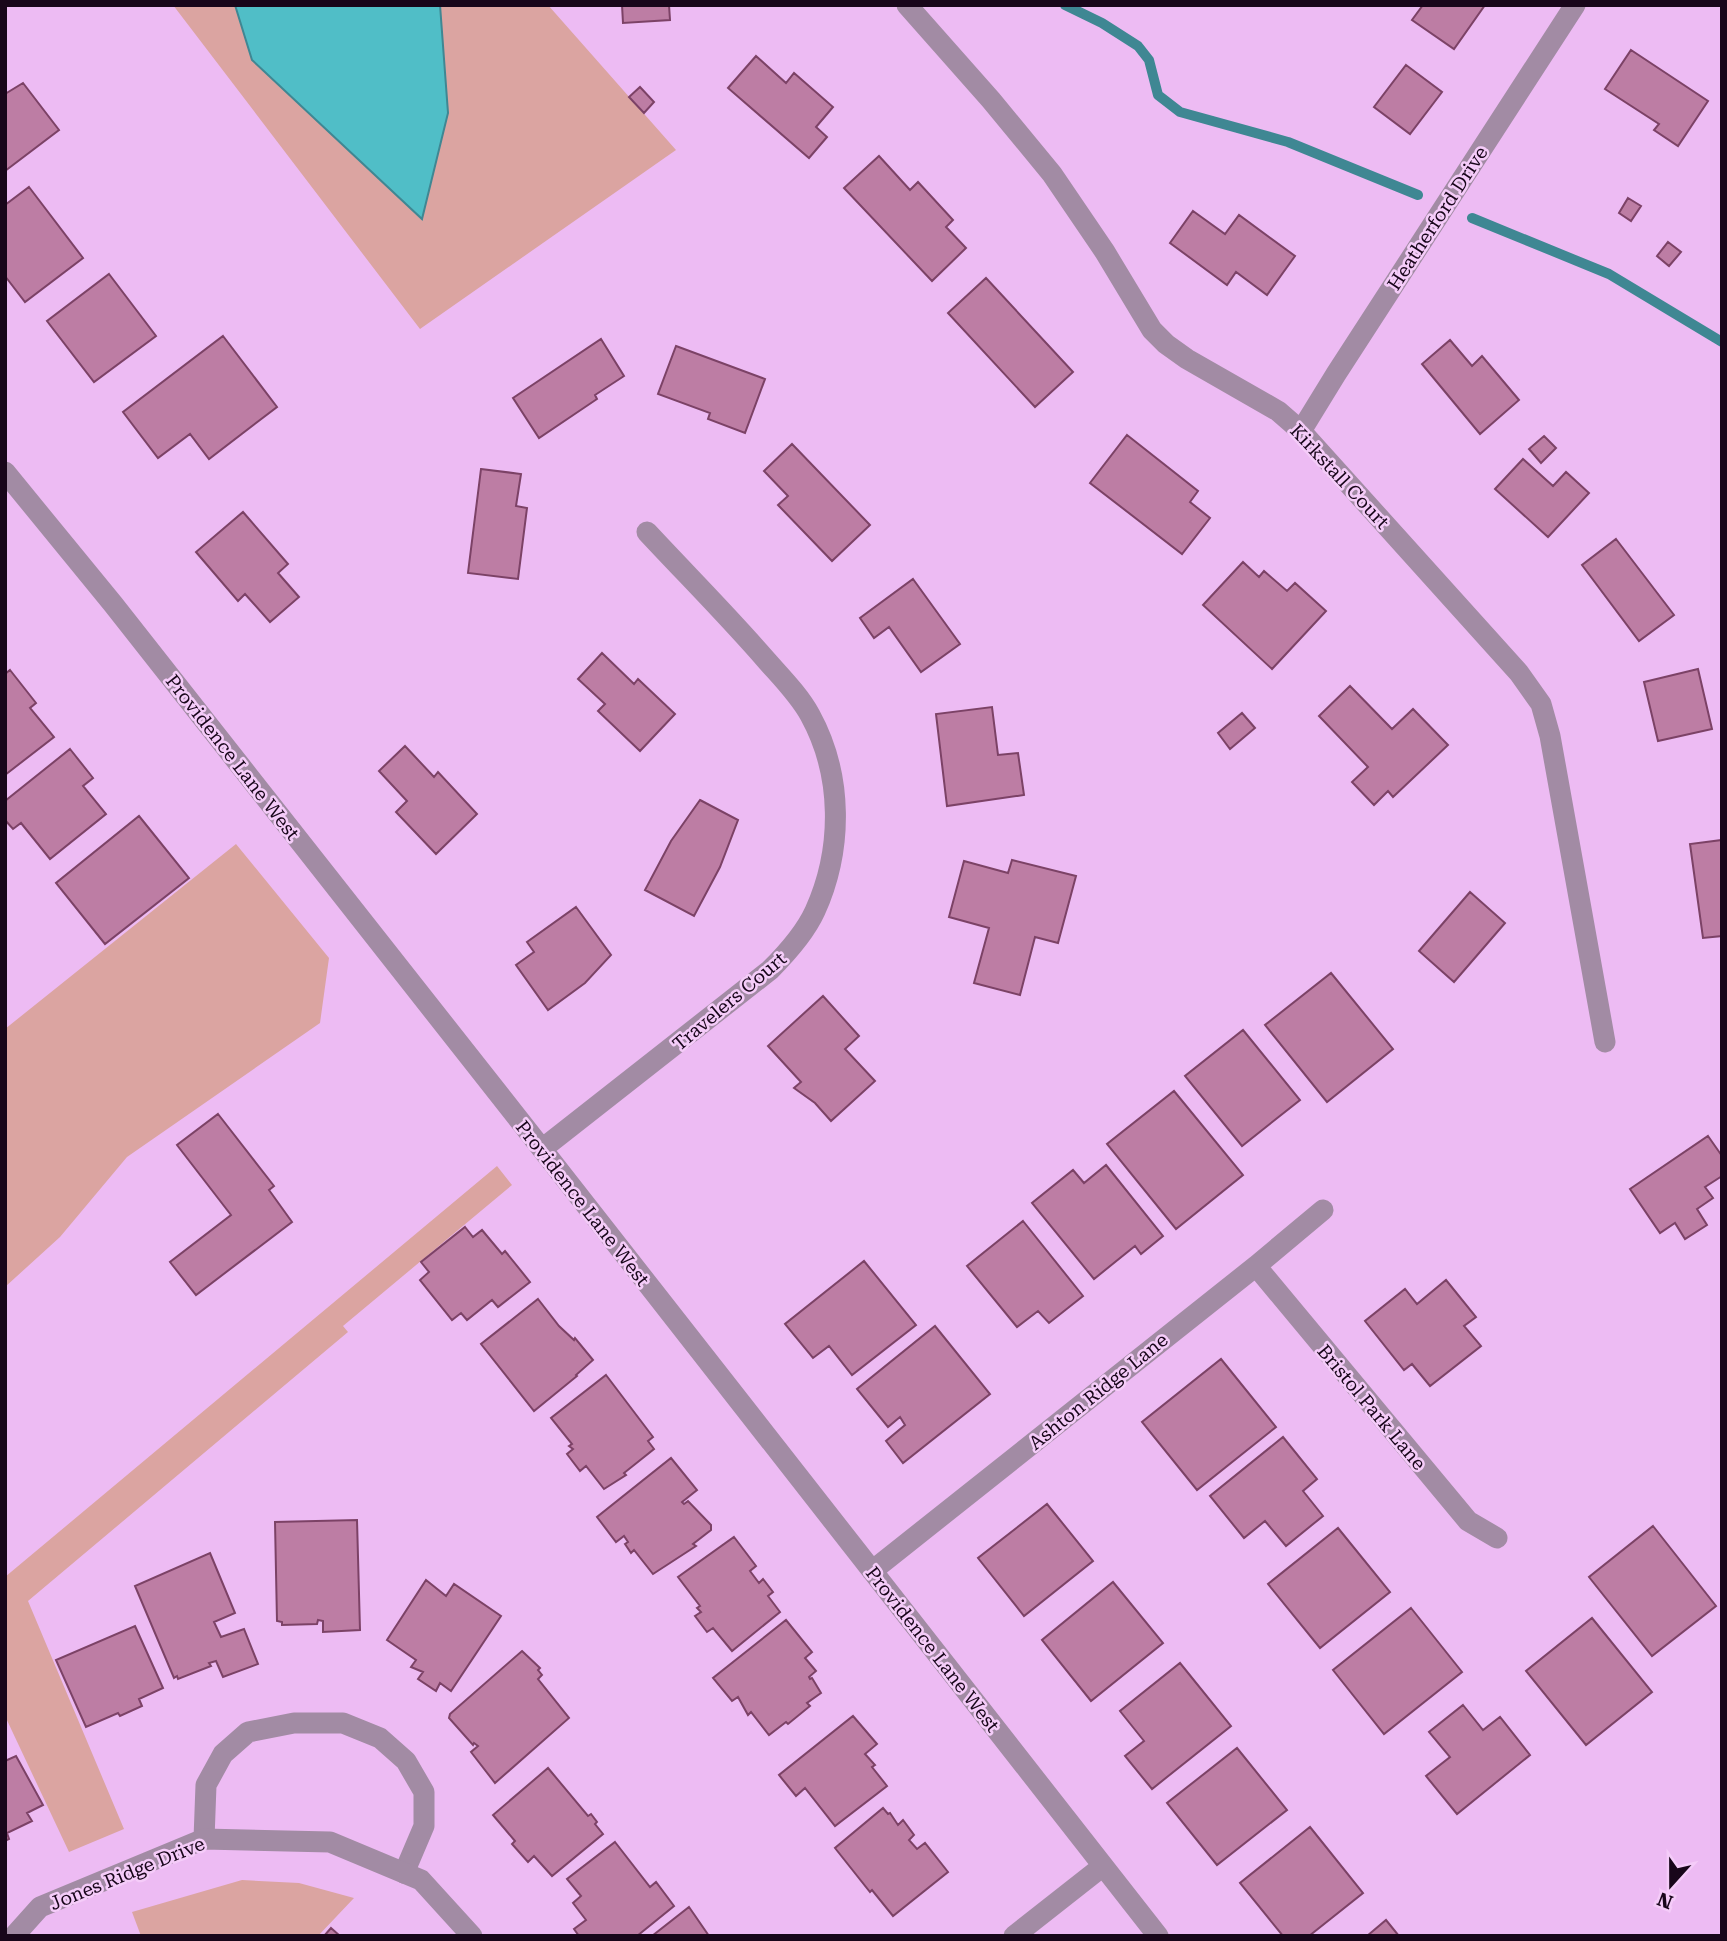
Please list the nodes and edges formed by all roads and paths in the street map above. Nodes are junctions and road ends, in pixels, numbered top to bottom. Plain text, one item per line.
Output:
1 (907, 5) edge
2 (1575, 5) edge
3 (1301, 431) junction
4 (5, 472) edge
5 (647, 532) dead end
6 (1605, 1042) dead end
7 (542, 1149) junction
8 (1323, 1210) dead end
9 (1256, 1266) junction
10 (1497, 1538) dead end
11 (872, 1571) junction
12 (204, 1839) junction
13 (1103, 1866) junction
14 (404, 1873) junction
15 (14, 1936) edge
16 (472, 1936) edge
17 (1014, 1936) edge
18 (1158, 1936) edge

1 - 3 street, Kirkstall Court
2 - 3 street, Heatherford Drive
3 - 6 street, Kirkstall Court
4 - 7 street, Providence Lane West
5 - 7 street, Travelers Court
7 - 11 street, Providence Lane West
8 - 9 street, Ashton Ridge Lane
9 - 10 street, Bristol Park Lane
9 - 11 street, Ashton Ridge Lane
11 - 13 street, Providence Lane West
12 - 14 street, Jones Ridge Drive
12 - 14 street
12 - 15 street, Jones Ridge Drive
13 - 17 street
13 - 18 street, Providence Lane West
14 - 16 street, Jones Ridge Drive

